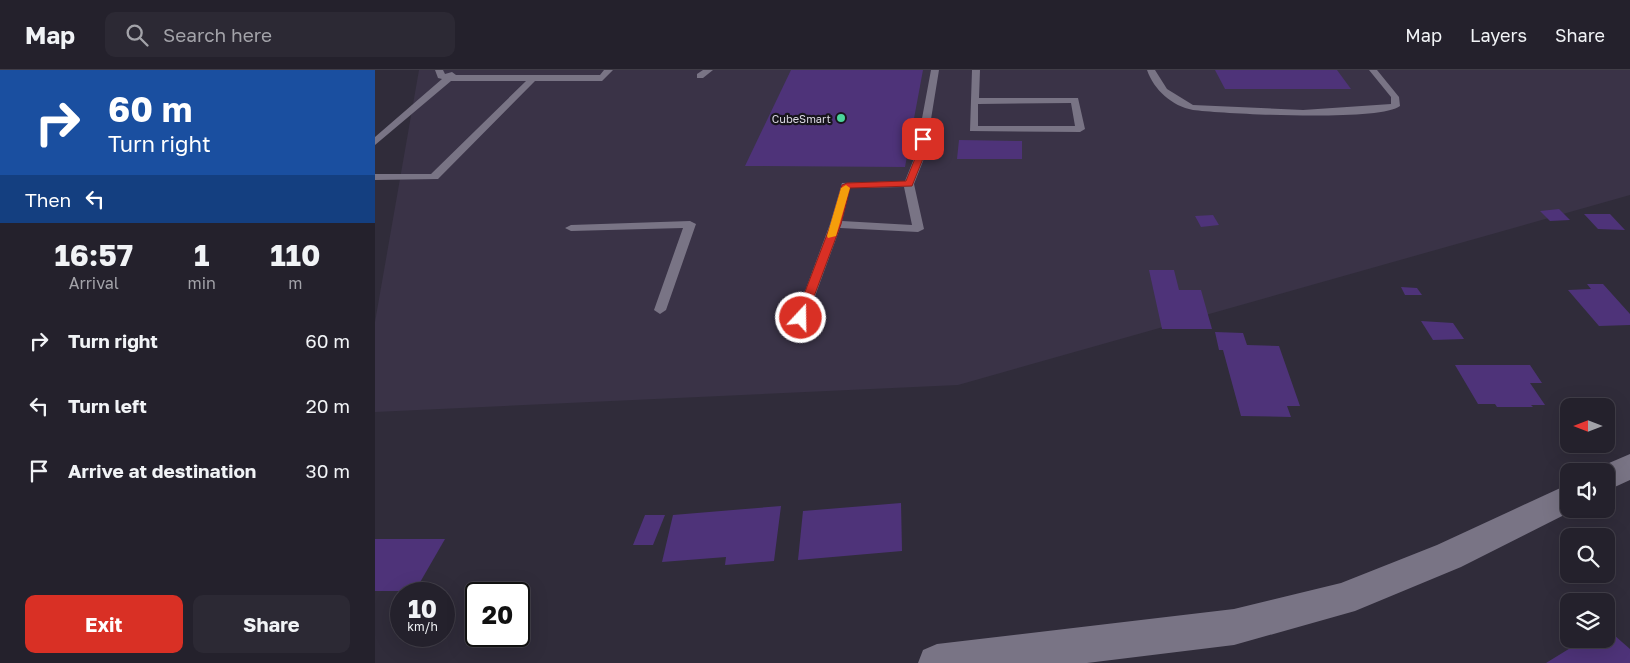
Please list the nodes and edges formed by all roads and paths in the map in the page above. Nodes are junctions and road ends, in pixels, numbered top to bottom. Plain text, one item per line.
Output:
1 (439, 70) edge
2 (464, 70) edge
3 (609, 70) edge
4 (709, 70) edge
5 (935, 70) edge
6 (976, 70) edge
7 (1151, 70) edge
8 (1373, 70) edge
9 (497, 74) edge
10 (700, 76) dead end
11 (447, 78) junction
12 (533, 78) junction
13 (974, 101) junction
14 (375, 142) edge
15 (375, 177) edge
16 (909, 184) junction
17 (836, 224) junction
18 (571, 228) dead end
19 (660, 310) dead end
20 (801, 318) dead end
21 (1630, 466) edge
22 (1615, 474) edge
23 (1560, 501) edge
24 (937, 663) edge

1 - 11 lane
2 - 11 lane
3 - 12 lane
4 - 10 lane
5 - 16 lane
6 - 13 lane
7 - 8 lane
9 - 11 lane
9 - 12 lane
11 - 14 lane
12 - 15 lane
13 - 13 lane
16 - 17 lane
16 - 17 lane
17 - 20 lane
18 - 19 lane
21 - 22 street
23 - 24 street

